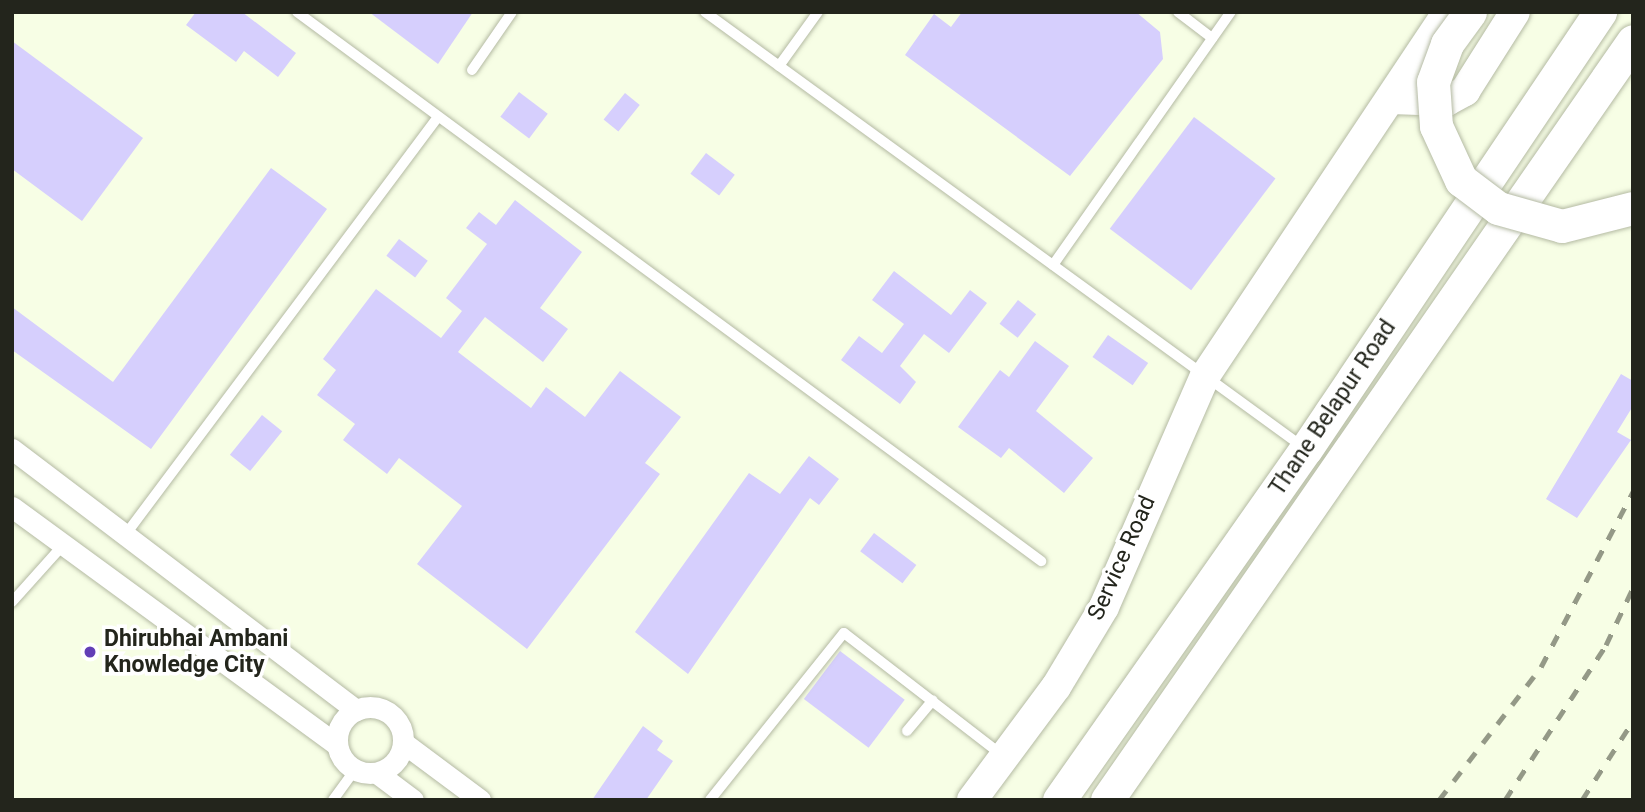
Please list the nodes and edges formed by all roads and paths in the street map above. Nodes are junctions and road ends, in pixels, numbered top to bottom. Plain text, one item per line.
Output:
1 (297, 12) edge
2 (512, 12) edge
3 (705, 12) edge
4 (818, 12) edge
5 (1178, 12) edge
6 (1231, 12) edge
7 (1448, 12) edge
8 (1470, 12) edge
9 (1515, 12) edge
10 (1600, 12) edge
11 (1212, 38) junction
12 (1633, 41) edge
13 (779, 66) junction
14 (471, 71) dead end
15 (1391, 99) junction
16 (438, 117) junction
17 (1633, 208) edge
18 (1053, 265) junction
19 (1206, 376) junction
20 (12, 449) edge
21 (1306, 449) junction
22 (12, 507) edge
23 (126, 534) junction
24 (64, 544) junction
25 (1041, 561) dead end
26 (12, 602) edge
27 (933, 700) junction
28 (356, 710) junction
29 (907, 732) dead end
30 (405, 744) junction
31 (337, 745) junction
32 (1004, 757) junction
33 (355, 770) junction
34 (377, 773) junction
35 (333, 800) edge
36 (413, 800) edge
37 (480, 800) edge
38 (710, 800) edge
39 (972, 800) edge
40 (1059, 800) edge
41 (1107, 800) edge

1 - 16 lane
2 - 14 lane
3 - 13 lane
4 - 13 lane
5 - 11 lane
6 - 11 lane
7 - 15 street, Service Road
8 - 17 main road, bridge
9 - 15 street
10 - 21 main road, Thane Belapur Road
11 - 18 lane
12 - 41 main road, Thane Belapur Road
13 - 18 lane
15 - 19 street, Service Road
16 - 23 lane
16 - 25 lane
18 - 19 lane
19 - 21 lane
19 - 32 street, Service Road
20 - 23 street
21 - 40 main road, Thane Belapur Road
22 - 24 street
23 - 28 street
24 - 26 lane
24 - 31 street
27 - 29 lane
27 - 32 lane
27 - 38 lane
28 - 30 street
28 - 31 street
30 - 34 street
30 - 37 street
31 - 33 street
32 - 39 street, Service Road
33 - 34 street
33 - 35 lane
34 - 36 street

